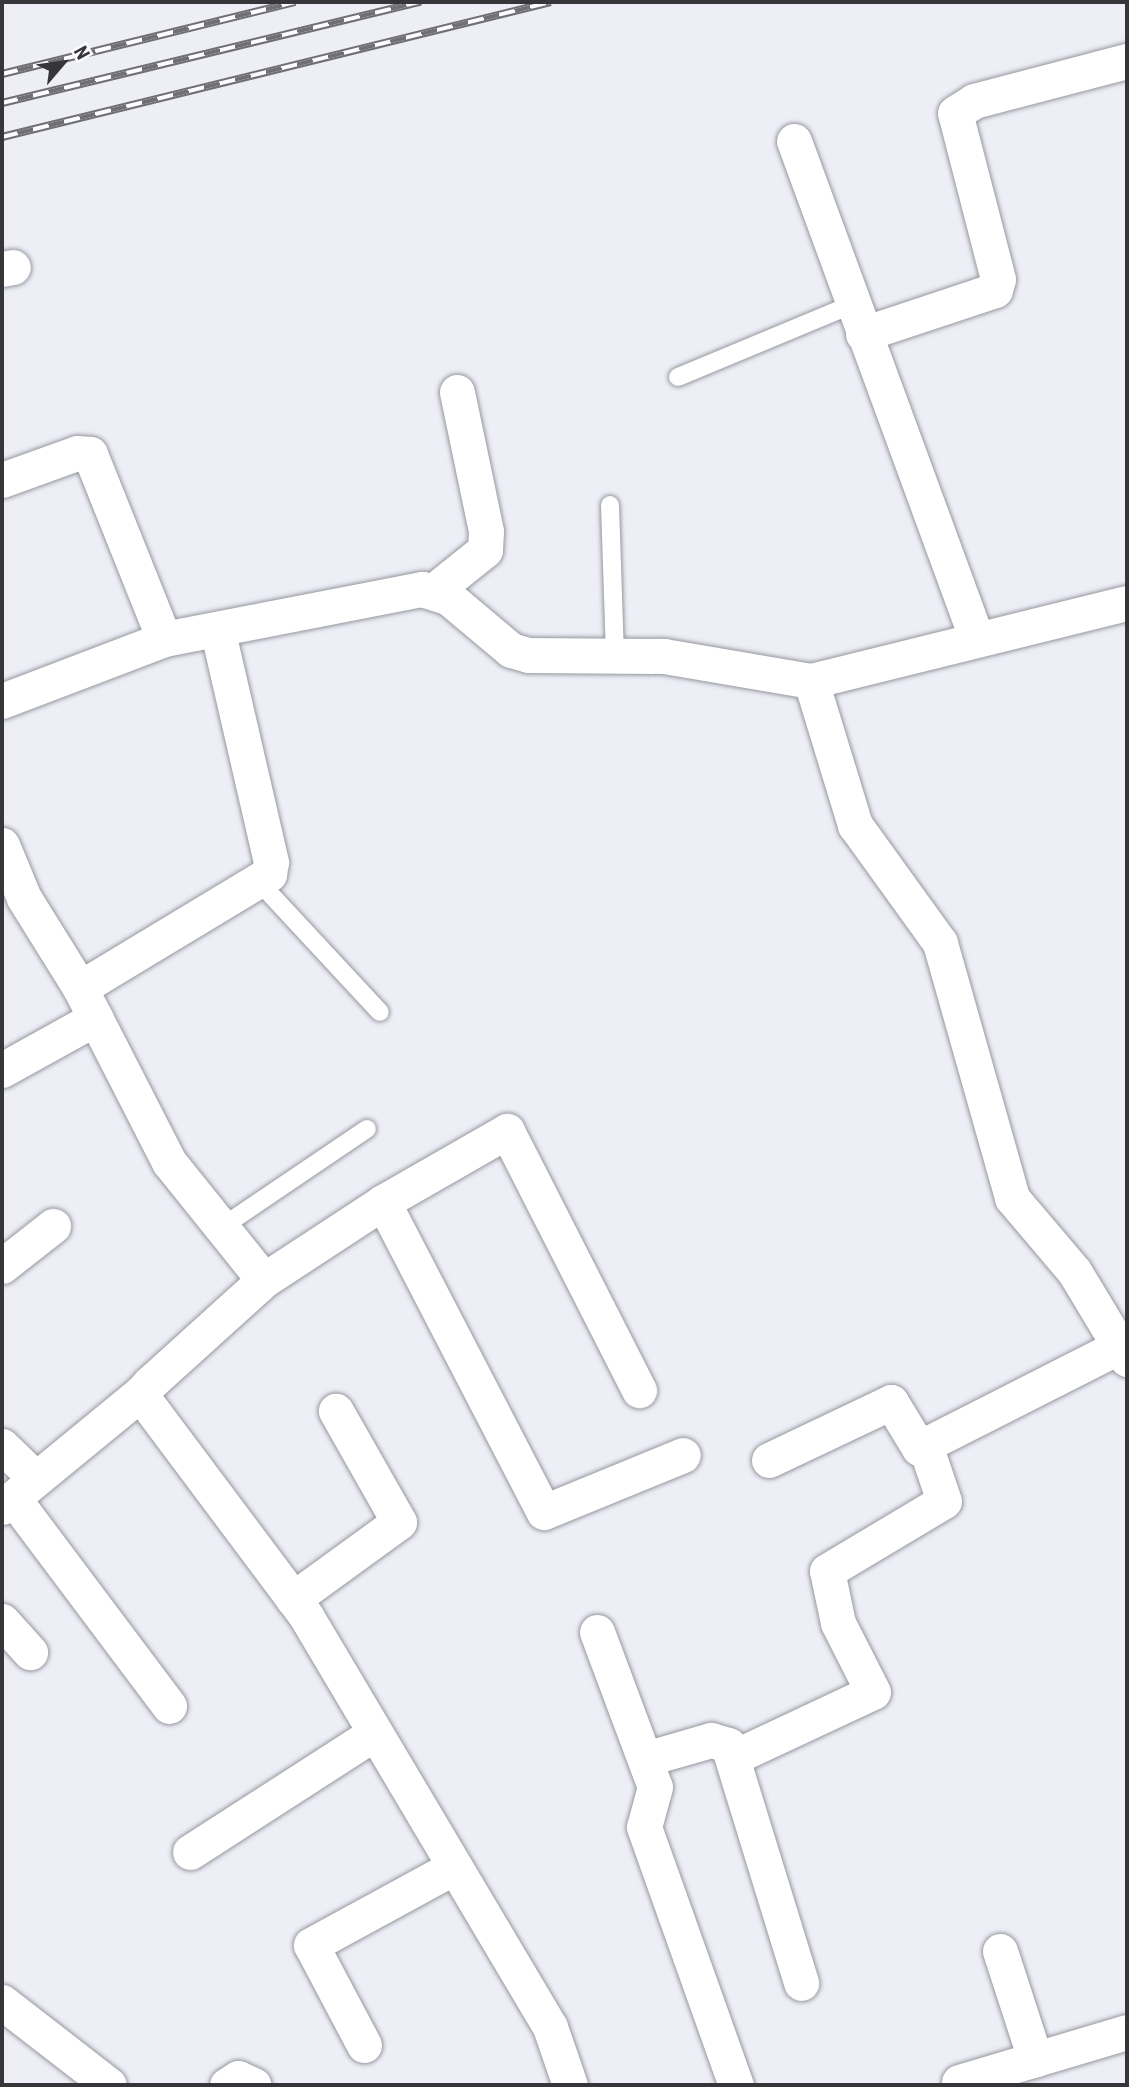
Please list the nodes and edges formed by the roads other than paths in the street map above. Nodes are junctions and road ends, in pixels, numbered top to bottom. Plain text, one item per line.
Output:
1 (1127, 61) edge
2 (794, 141) dead end
3 (858, 319) junction
4 (678, 377) dead end
5 (457, 392) dead end
6 (2, 480) edge
7 (610, 505) dead end
8 (435, 590) junction
9 (1127, 603) edge
10 (217, 629) junction
11 (976, 637) junction
12 (164, 639) junction
13 (615, 655) junction
14 (811, 681) junction
15 (2, 701) edge
16 (2, 845) edge
17 (260, 883) junction
18 (88, 1003) junction
19 (380, 1012) dead end
20 (2, 1070) edge
21 (367, 1129) dead end
22 (383, 1202) junction
23 (53, 1226) dead end
24 (222, 1227) junction
25 (2, 1266) edge
26 (264, 1280) junction
27 (1123, 1352) edge
28 (639, 1390) dead end
29 (142, 1392) junction
30 (336, 1412) dead end
31 (925, 1445) junction
32 (2, 1446) edge
33 (683, 1455) dead end
34 (769, 1460) dead end
35 (16, 1494) edge
36 (293, 1599) junction
37 (2, 1621) edge
38 (597, 1632) dead end
39 (30, 1652) dead end
40 (169, 1706) dead end
41 (375, 1733) junction
42 (734, 1757) junction
43 (645, 1759) junction
44 (190, 1852) dead end
45 (454, 1867) junction
46 (1000, 1951) dead end
47 (801, 1983) dead end
48 (2, 2002) edge
49 (1127, 2032) edge
50 (364, 2045) dead end
51 (1035, 2059) junction
52 (950, 2084) edge
53 (109, 2085) edge
54 (228, 2085) edge
55 (254, 2085) edge
56 (570, 2085) edge
57 (736, 2085) edge

1 - 3 street
2 - 3 street
3 - 4 lane
3 - 11 street
5 - 8 street
6 - 12 street
7 - 13 lane
8 - 10 street
8 - 13 street
9 - 11 street
10 - 12 street
10 - 17 street
11 - 14 street
12 - 15 street
13 - 14 street
14 - 27 street
16 - 18 street
17 - 18 street
17 - 19 lane
18 - 20 street
18 - 24 street
21 - 24 lane
22 - 26 street
22 - 28 street
22 - 33 street
23 - 25 street
24 - 26 street
26 - 29 street
27 - 31 street
29 - 35 street
29 - 36 street
30 - 36 street
31 - 34 street
31 - 42 street
32 - 35 street
35 - 40 street
36 - 41 street
37 - 39 street
38 - 43 street
41 - 44 street
41 - 45 street
42 - 43 street
42 - 47 street
43 - 57 street
45 - 50 street
45 - 56 street
46 - 51 street
48 - 53 street
49 - 51 street
51 - 52 street
54 - 55 street

